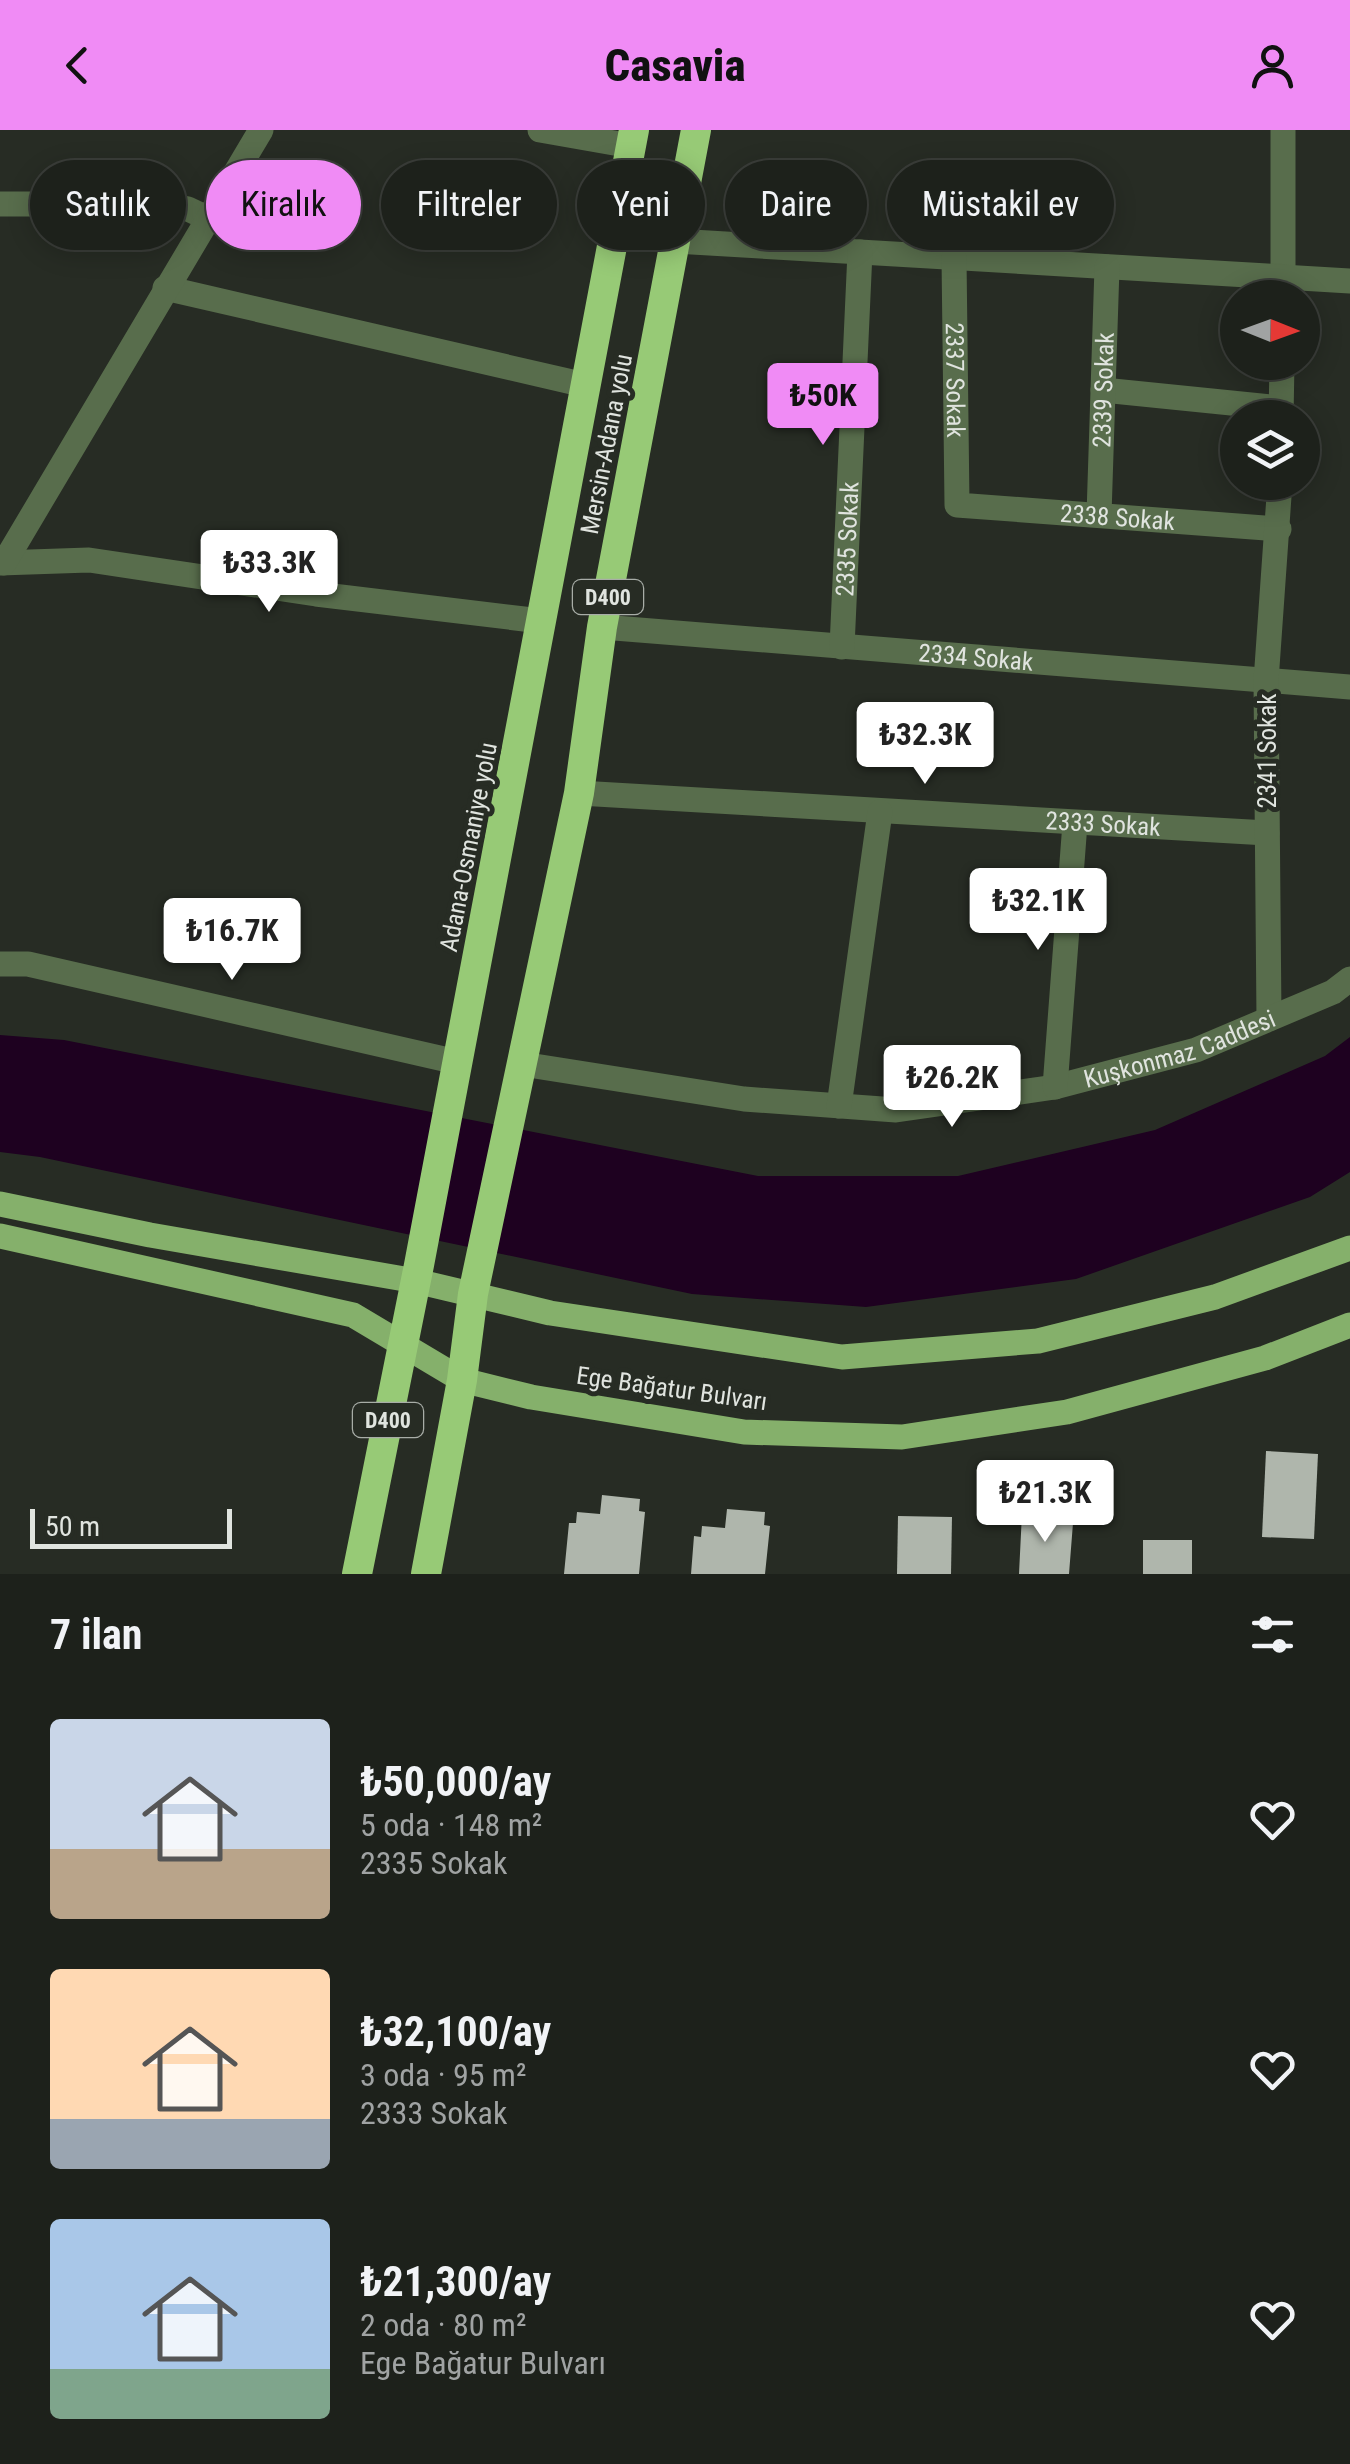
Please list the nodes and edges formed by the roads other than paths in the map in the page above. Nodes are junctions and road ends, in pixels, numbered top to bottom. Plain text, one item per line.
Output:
1 (261, 130) edge
2 (540, 130) edge
3 (696, 130) edge
4 (1282, 130) edge
5 (632, 138) edge
6 (243, 160) edge
7 (690, 160) edge
8 (0, 204) edge
9 (206, 218) edge
10 (206, 220) edge
11 (705, 243) edge
12 (673, 250) edge
13 (860, 252) junction
14 (954, 258) junction
15 (1107, 267) junction
16 (1221, 280) edge
17 (1283, 280) edge
18 (1350, 281) edge
19 (1320, 284) edge
20 (164, 288) junction
21 (585, 386) junction
22 (1103, 390) junction
23 (1220, 405) edge
24 (1280, 500) edge
25 (957, 505) joint
26 (1099, 516) junction
27 (1279, 530) junction
28 (2, 563) edge
29 (541, 621) junction
30 (602, 627) junction
31 (842, 648) junction
32 (1266, 681) junction
33 (1350, 687) edge
34 (579, 793) junction
35 (880, 812) junction
36 (1076, 822) junction
37 (1267, 834) junction
38 (0, 964) edge
39 (1350, 979) edge
40 (1268, 1019) junction
41 (457, 1062) junction
42 (522, 1064) junction
43 (1055, 1087) junction
44 (839, 1106) junction
45 (0, 1204) edge
46 (0, 1236) edge
47 (1350, 1248) edge
48 (418, 1273) junction
49 (475, 1285) junction
50 (1350, 1325) edge
51 (403, 1348) junction
52 (462, 1380) junction
53 (357, 1574) edge
54 (426, 1574) edge

1 - 6 street
2 - 5 street
3 - 7 highway, Mersin-Adana yolu / D400
4 - 17 street
5 - 21 highway, Adana-Osmaniye yolu / D400
8 - 9 street
10 - 20 street
11 - 13 street
12 - 30 highway, Mersin-Adana yolu / D400
13 - 14 street
13 - 31 street, 2335 Sokak
14 - 15 street
14 - 25 street, 2337 Sokak
15 - 16 street
15 - 22 street, 2339 Sokak
18 - 19 street
20 - 21 street
20 - 28 street
21 - 29 highway, Adana-Osmaniye yolu / D400
22 - 23 street
22 - 26 street, 2339 Sokak
24 - 27 street, 2341 Sokak
25 - 26 street, 2338 Sokak
26 - 27 street, 2338 Sokak
27 - 32 street, 2341 Sokak
28 - 29 street
29 - 41 highway, Adana-Osmaniye yolu / D400
30 - 31 street, 2334 Sokak
30 - 34 highway, Mersin-Adana yolu / D400
31 - 32 street, 2334 Sokak
32 - 33 street, 2334 Sokak
32 - 37 street, 2341 Sokak
34 - 35 street, 2333 Sokak
34 - 42 highway, Mersin-Adana yolu / D400
35 - 36 street, 2333 Sokak
35 - 44 street
36 - 37 street, 2333 Sokak
36 - 43 street
37 - 40 street, 2341 Sokak
38 - 41 street
39 - 40 street, Kuşkonmaz Caddesi
40 - 43 street, Kuşkonmaz Caddesi
41 - 48 highway, Adana-Osmaniye yolu / D400
42 - 44 street, Kuşkonmaz Caddesi
42 - 49 highway, D400
43 - 44 street, Kuşkonmaz Caddesi
45 - 48 main road
46 - 51 main road, Ege Bağatur Bulvarı
47 - 49 main road
48 - 49 main road
48 - 51 highway, Adana-Osmaniye yolu / D400
49 - 52 highway, D400
50 - 52 main road, Ege Bağatur Bulvarı
51 - 52 main road, Ege Bağatur Bulvarı
51 - 53 highway, Adana-Osmaniye yolu / D400
52 - 54 highway, D400

